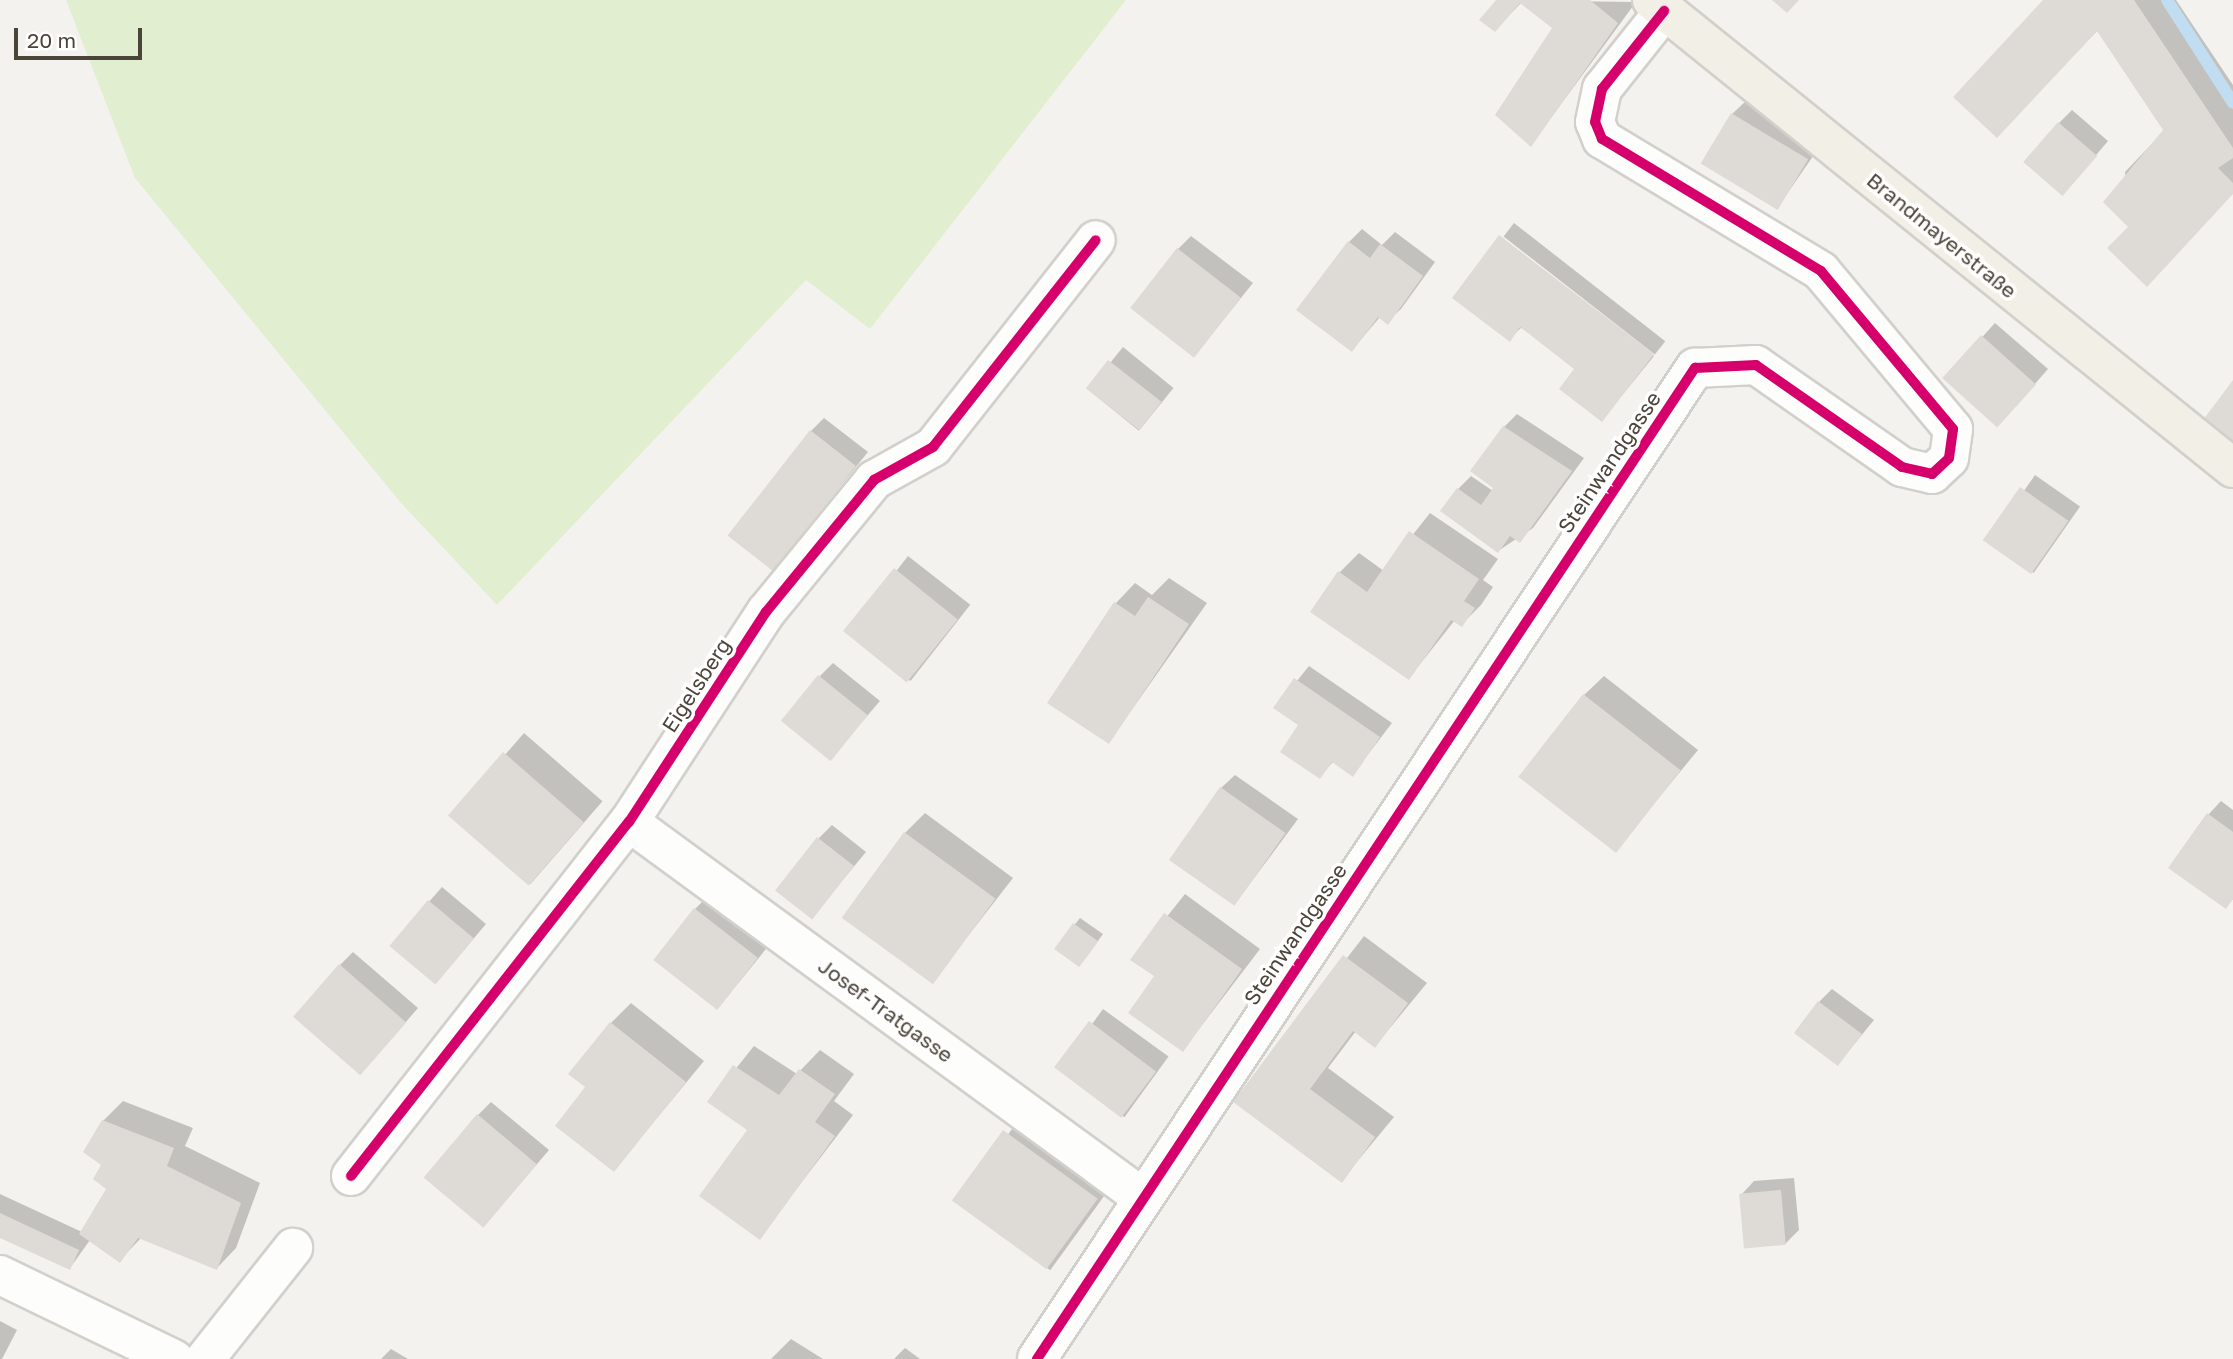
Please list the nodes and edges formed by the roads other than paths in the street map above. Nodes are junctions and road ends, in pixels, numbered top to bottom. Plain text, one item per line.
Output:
1 (1658, 5) edge
2 (1096, 240) dead end
3 (2233, 468) edge
4 (629, 822) junction
5 (351, 1176) dead end
6 (1143, 1198) junction
7 (293, 1248) dead end
8 (0, 1276) edge
9 (174, 1359) edge
10 (205, 1359) edge
11 (1037, 1359) edge

1 - 3 main road, Brandmayerstraße
1 - 6 street, Steinwandgasse
2 - 4 street, Eigelsberg
4 - 5 street, Eigelsberg
4 - 6 street, Josef-Tratgasse
6 - 11 street, Steinwandgasse
7 - 10 street
8 - 9 street

